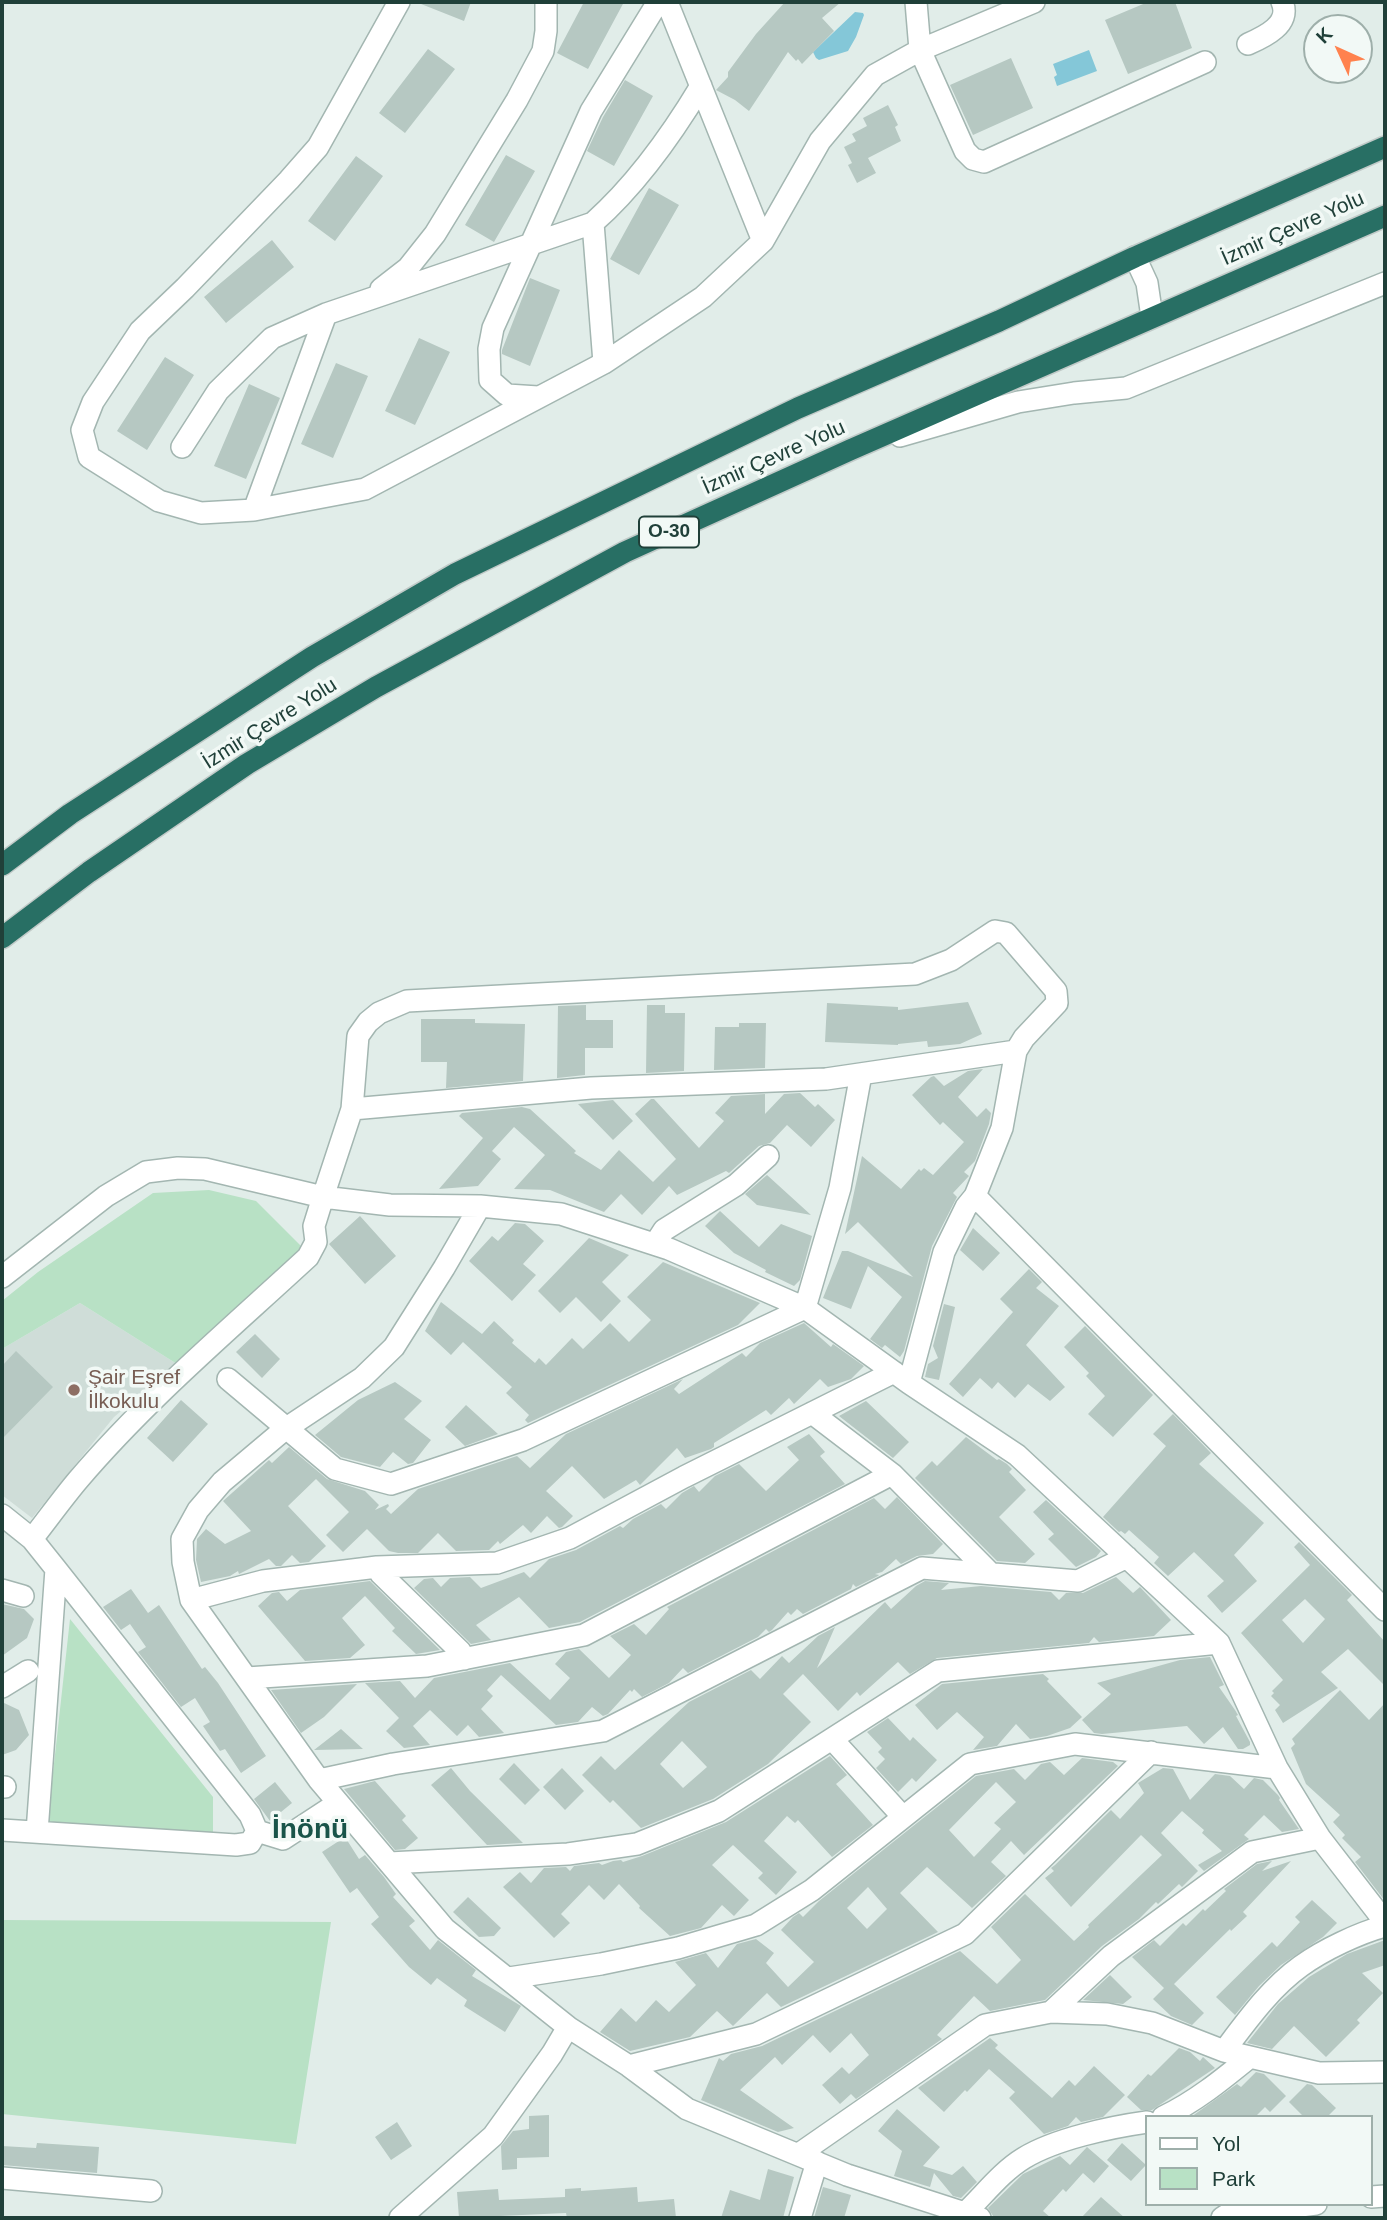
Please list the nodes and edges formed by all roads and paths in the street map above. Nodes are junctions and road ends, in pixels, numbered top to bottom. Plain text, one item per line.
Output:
1 (399, 2) edge
2 (546, 2) edge
3 (657, 2) edge
4 (667, 2) edge
5 (916, 2) edge
6 (1034, 2) edge
7 (1282, 2) edge
8 (1248, 44) dead end
9 (920, 50) junction
10 (1205, 62) dead end
11 (701, 86) junction
12 (1385, 147) edge
13 (1385, 216) edge
14 (593, 223) junction
15 (763, 241) junction
16 (533, 243) junction
17 (1135, 257) junction
18 (1385, 283) edge
19 (369, 299) junction
20 (326, 314) junction
21 (1152, 317) junction
22 (604, 363) junction
23 (540, 397) junction
24 (182, 447) dead end
25 (850, 450) junction
26 (254, 510) junction
27 (2, 865) edge
28 (2, 938) edge
29 (1016, 1051) junction
30 (861, 1074) junction
31 (352, 1109) junction
32 (768, 1156) dead end
33 (975, 1196) junction
34 (323, 1197) junction
35 (480, 1206) junction
36 (654, 1244) junction
37 (2, 1277) edge
38 (805, 1308) junction
39 (902, 1378) junction
40 (228, 1379) dead end
41 (812, 1413) junction
42 (285, 1429) junction
43 (892, 1474) junction
44 (2, 1515) edge
45 (32, 1539) junction
46 (1127, 1557) junction
47 (377, 1567) junction
48 (56, 1569) junction
49 (990, 1573) junction
50 (2, 1590) edge
51 (23, 1596) dead end
52 (191, 1600) junction
53 (1385, 1610) edge
54 (1219, 1643) junction
55 (464, 1659) junction
56 (28, 1671) dead end
57 (247, 1678) junction
58 (2, 1687) edge
59 (832, 1739) junction
60 (1151, 1752) junction
61 (1277, 1769) junction
62 (319, 1780) junction
63 (338, 1803) junction
64 (903, 1817) junction
65 (2, 1830) edge
66 (257, 1830) junction
67 (37, 1832) junction
68 (1320, 1838) junction
69 (389, 1863) junction
70 (1385, 1924) edge
71 (509, 1978) junction
72 (1051, 2012) junction
73 (568, 2027) junction
74 (1224, 2051) junction
75 (1250, 2057) junction
76 (629, 2066) junction
77 (1385, 2072) edge
78 (1167, 2115) edge
79 (1146, 2122) edge
80 (808, 2158) junction
81 (2, 2178) edge
82 (151, 2191) dead end
83 (1302, 2206) edge
84 (973, 2216) edge
85 (400, 2218) edge
86 (800, 2218) edge
87 (1223, 2218) edge

1 - 26 street
2 - 19 street
3 - 16 street
4 - 11 street
5 - 9 street
6 - 9 street
7 - 8 street
9 - 10 street
9 - 15 street
11 - 14 street
11 - 15 street
12 - 17 highway, İzmir Çevre Yolu / O-30
13 - 21 highway, İzmir Çevre Yolu / O-30
14 - 16 street
14 - 22 street
15 - 22 street
16 - 19 street
16 - 23 street
17 - 21 street
17 - 27 highway, İzmir Çevre Yolu / O-30
18 - 25 street
19 - 20 street
20 - 24 street
20 - 26 street
21 - 25 highway, İzmir Çevre Yolu / O-30
22 - 23 street
23 - 26 street
25 - 28 highway, İzmir Çevre Yolu / O-30
29 - 30 street
29 - 31 street
29 - 33 street
30 - 31 street
30 - 38 street
31 - 34 street
32 - 36 street
33 - 39 street
33 - 53 street
34 - 35 street
34 - 37 street
34 - 45 street
35 - 36 street
35 - 42 street
36 - 38 street
38 - 39 street
38 - 42 street
39 - 41 street
39 - 46 street
40 - 42 street
41 - 43 street
41 - 47 street
42 - 52 street
43 - 49 street
43 - 55 street
44 - 45 street
45 - 48 street
46 - 49 street
46 - 54 street
47 - 52 street
47 - 55 street
48 - 66 street
48 - 67 street
49 - 62 street
50 - 51 street
52 - 57 street
54 - 59 street
54 - 61 street
55 - 57 street
56 - 58 street
57 - 62 street
59 - 64 street
59 - 69 street
60 - 61 street
60 - 64 street
60 - 76 street
61 - 68 street
62 - 63 street
63 - 66 street
63 - 69 street
64 - 71 street
65 - 67 street
66 - 67 street
68 - 70 street
68 - 72 street
69 - 71 street
70 - 74 street
71 - 73 street
72 - 74 street
72 - 80 street
73 - 76 street
73 - 85 street
74 - 75 street
75 - 77 street
75 - 78 street
76 - 80 street
79 - 84 street
80 - 84 street
80 - 86 street
81 - 82 street
83 - 87 street

